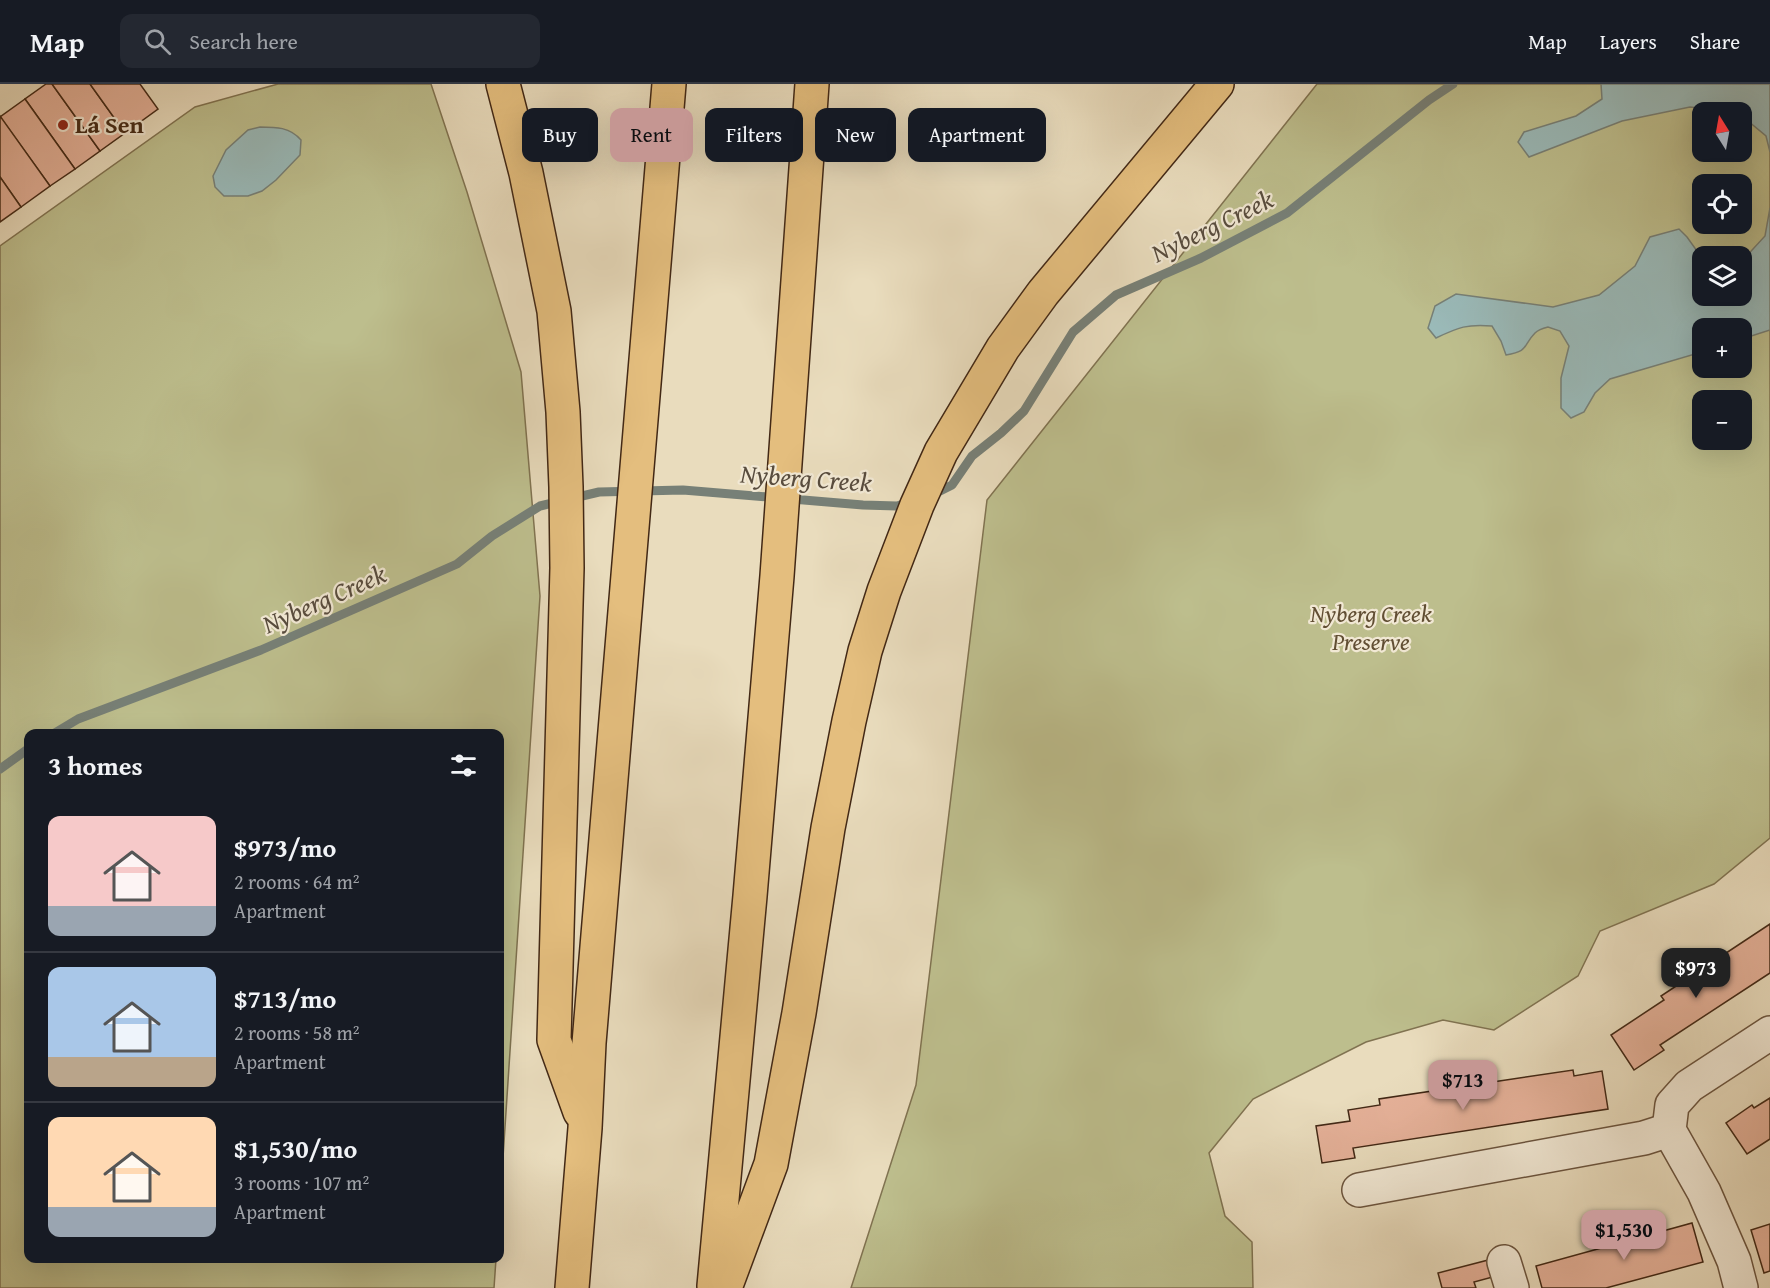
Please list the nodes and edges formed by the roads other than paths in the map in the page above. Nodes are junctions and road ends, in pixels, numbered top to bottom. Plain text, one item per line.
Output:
1 (503, 84) edge
2 (669, 84) edge
3 (812, 84) edge
4 (1216, 84) edge
5 (1770, 1033) edge
6 (585, 1128) junction
7 (1669, 1130) junction
8 (1359, 1190) dead end
9 (572, 1288) edge
10 (713, 1288) edge
11 (725, 1288) edge
12 (1741, 1288) edge

1 - 6 highway
2 - 6 highway
3 - 10 highway
4 - 11 highway
5 - 7 street
6 - 9 highway
7 - 8 street
7 - 12 street

